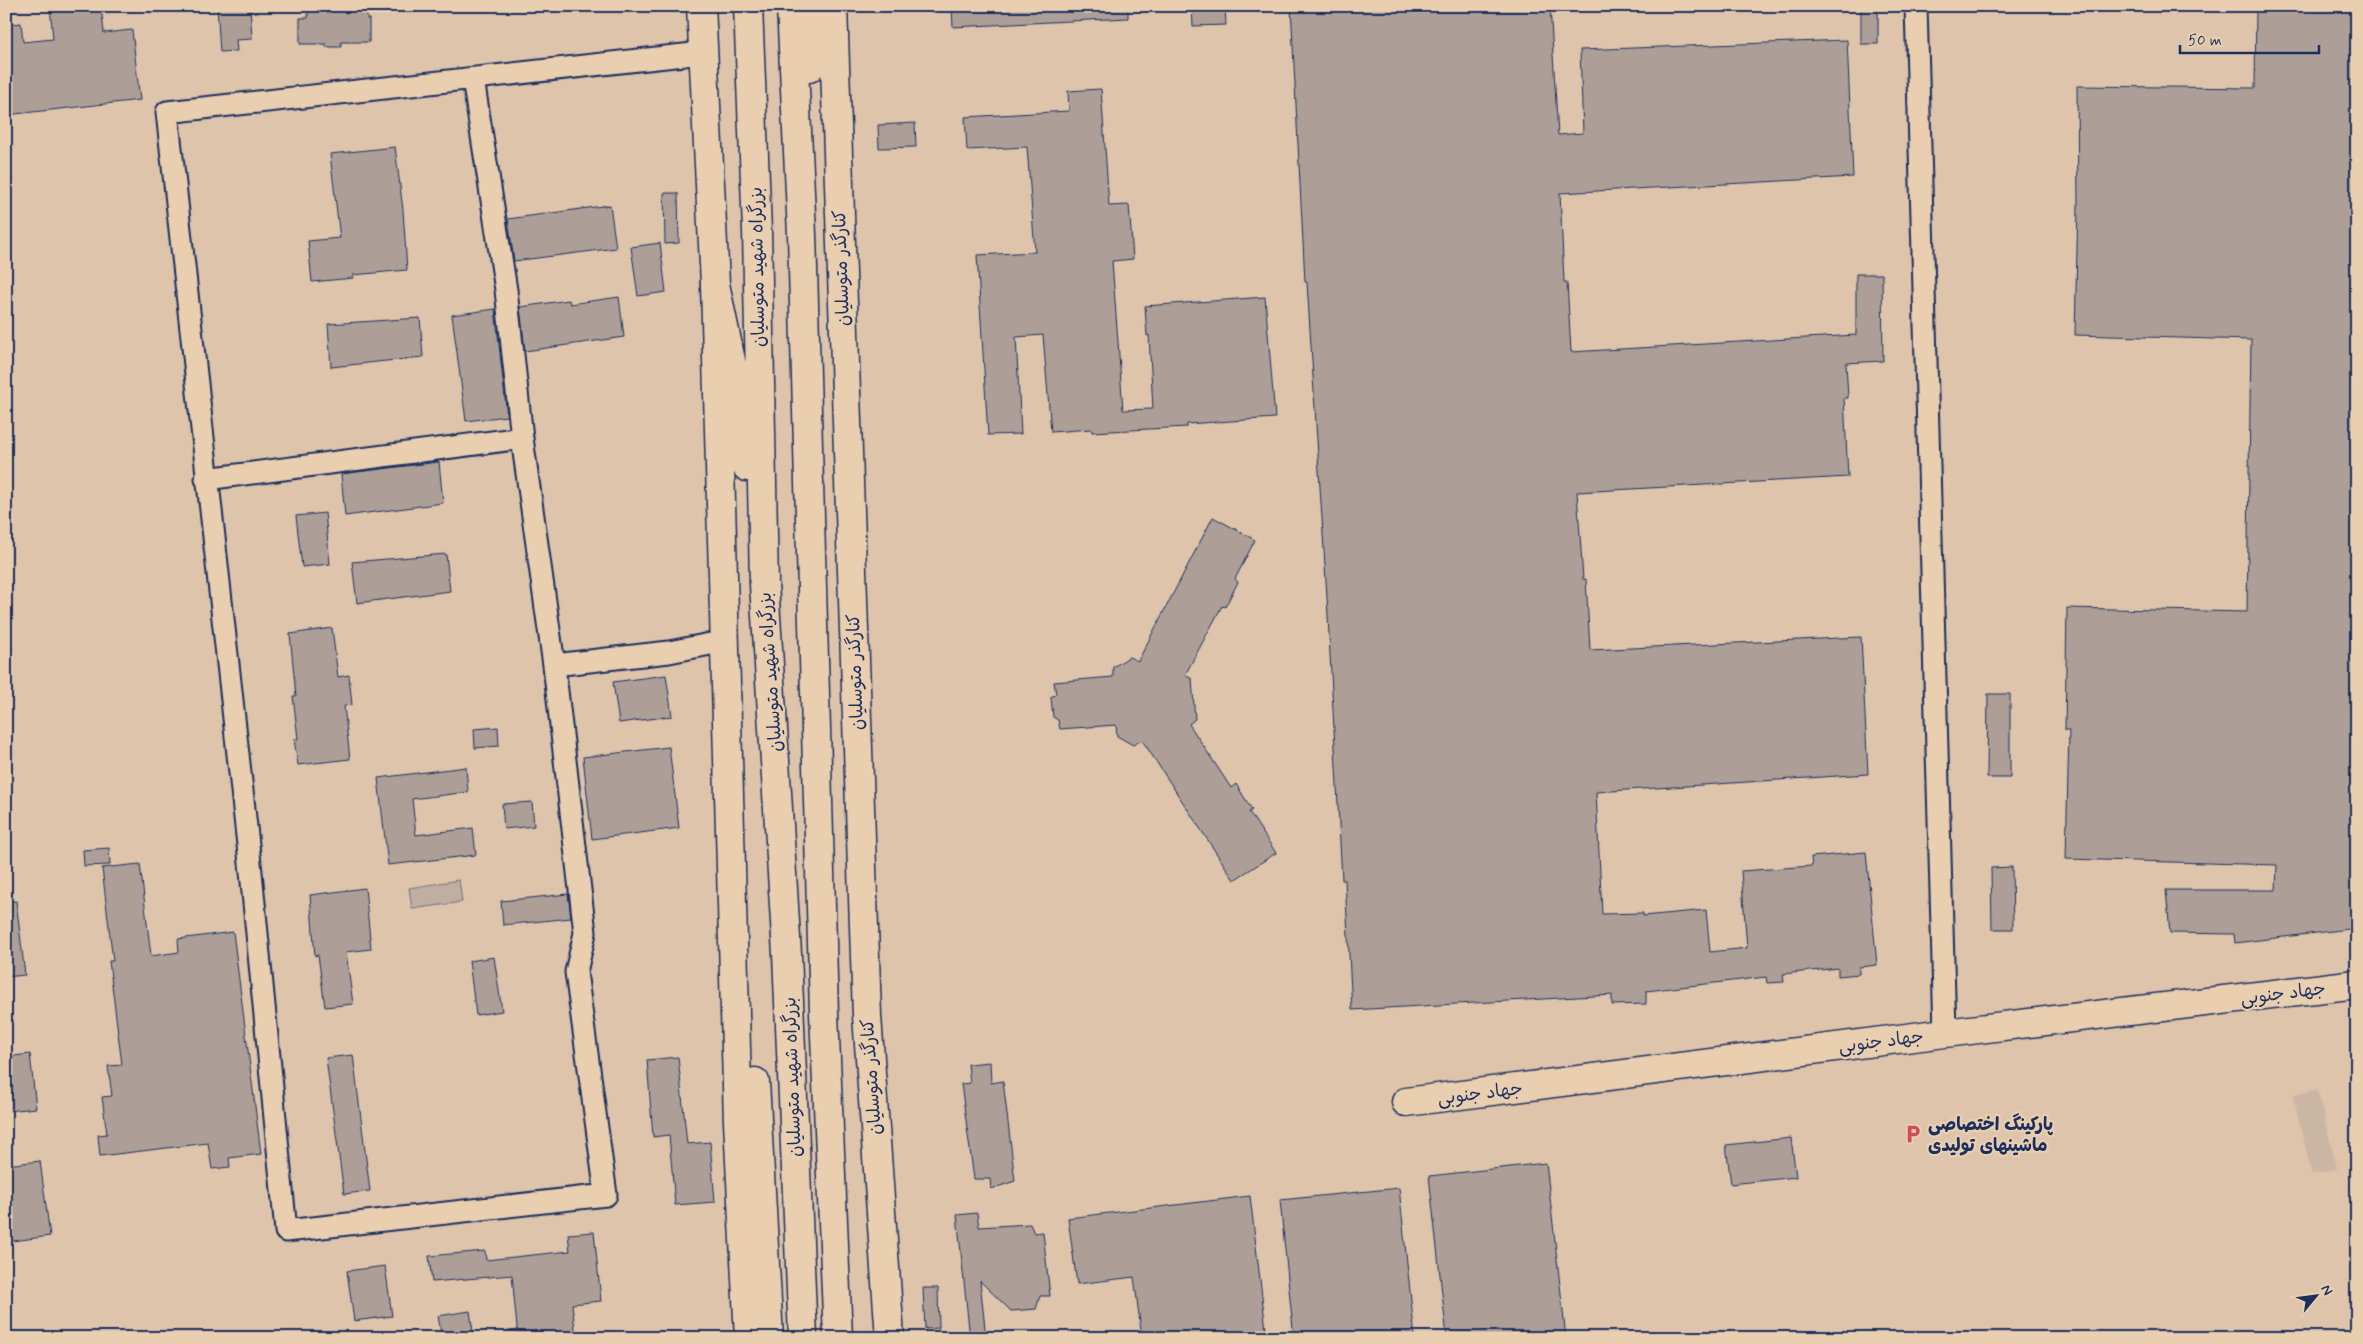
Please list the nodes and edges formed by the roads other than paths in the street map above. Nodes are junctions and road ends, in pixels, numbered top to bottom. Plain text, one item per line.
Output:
1 (701, 6) edge
2 (748, 6) edge
3 (791, 6) edge
4 (812, 6) edge
5 (833, 6) edge
6 (1916, 6) edge
7 (702, 53) junction
8 (474, 79) junction
9 (802, 234) junction
10 (715, 284) junction
11 (522, 438) junction
12 (206, 479) junction
13 (764, 584) junction
14 (726, 642) junction
15 (554, 665) junction
16 (729, 820) junction
17 (2357, 984) edge
18 (1945, 1033) junction
19 (868, 1039) junction
20 (1406, 1102) dead end
21 (749, 1338) edge
22 (769, 1338) edge
23 (803, 1338) edge
24 (838, 1338) edge
25 (875, 1338) edge
26 (890, 1338) edge

1 - 7 main road
2 - 13 main road, بزرگراه شهید متوسلیان
3 - 9 main road, بزرگراه شهید متوسلیان
4 - 9 main road
5 - 19 main road, کنارگذر متوسلیان
6 - 18 street
7 - 8 street
7 - 10 main road
8 - 11 street
8 - 12 street
9 - 24 main road, بزرگراه شهید متوسلیان
10 - 13 main road
10 - 14 main road
11 - 12 street
11 - 15 street
12 - 15 street
13 - 23 main road, بزرگراه شهید متوسلیان
14 - 15 street
14 - 16 main road
16 - 21 main road
16 - 22 main road
17 - 18 main road, جهاد جنوبی
18 - 20 main road, جهاد جنوبی
19 - 25 main road
19 - 26 main road, کنارگذر متوسلیان

